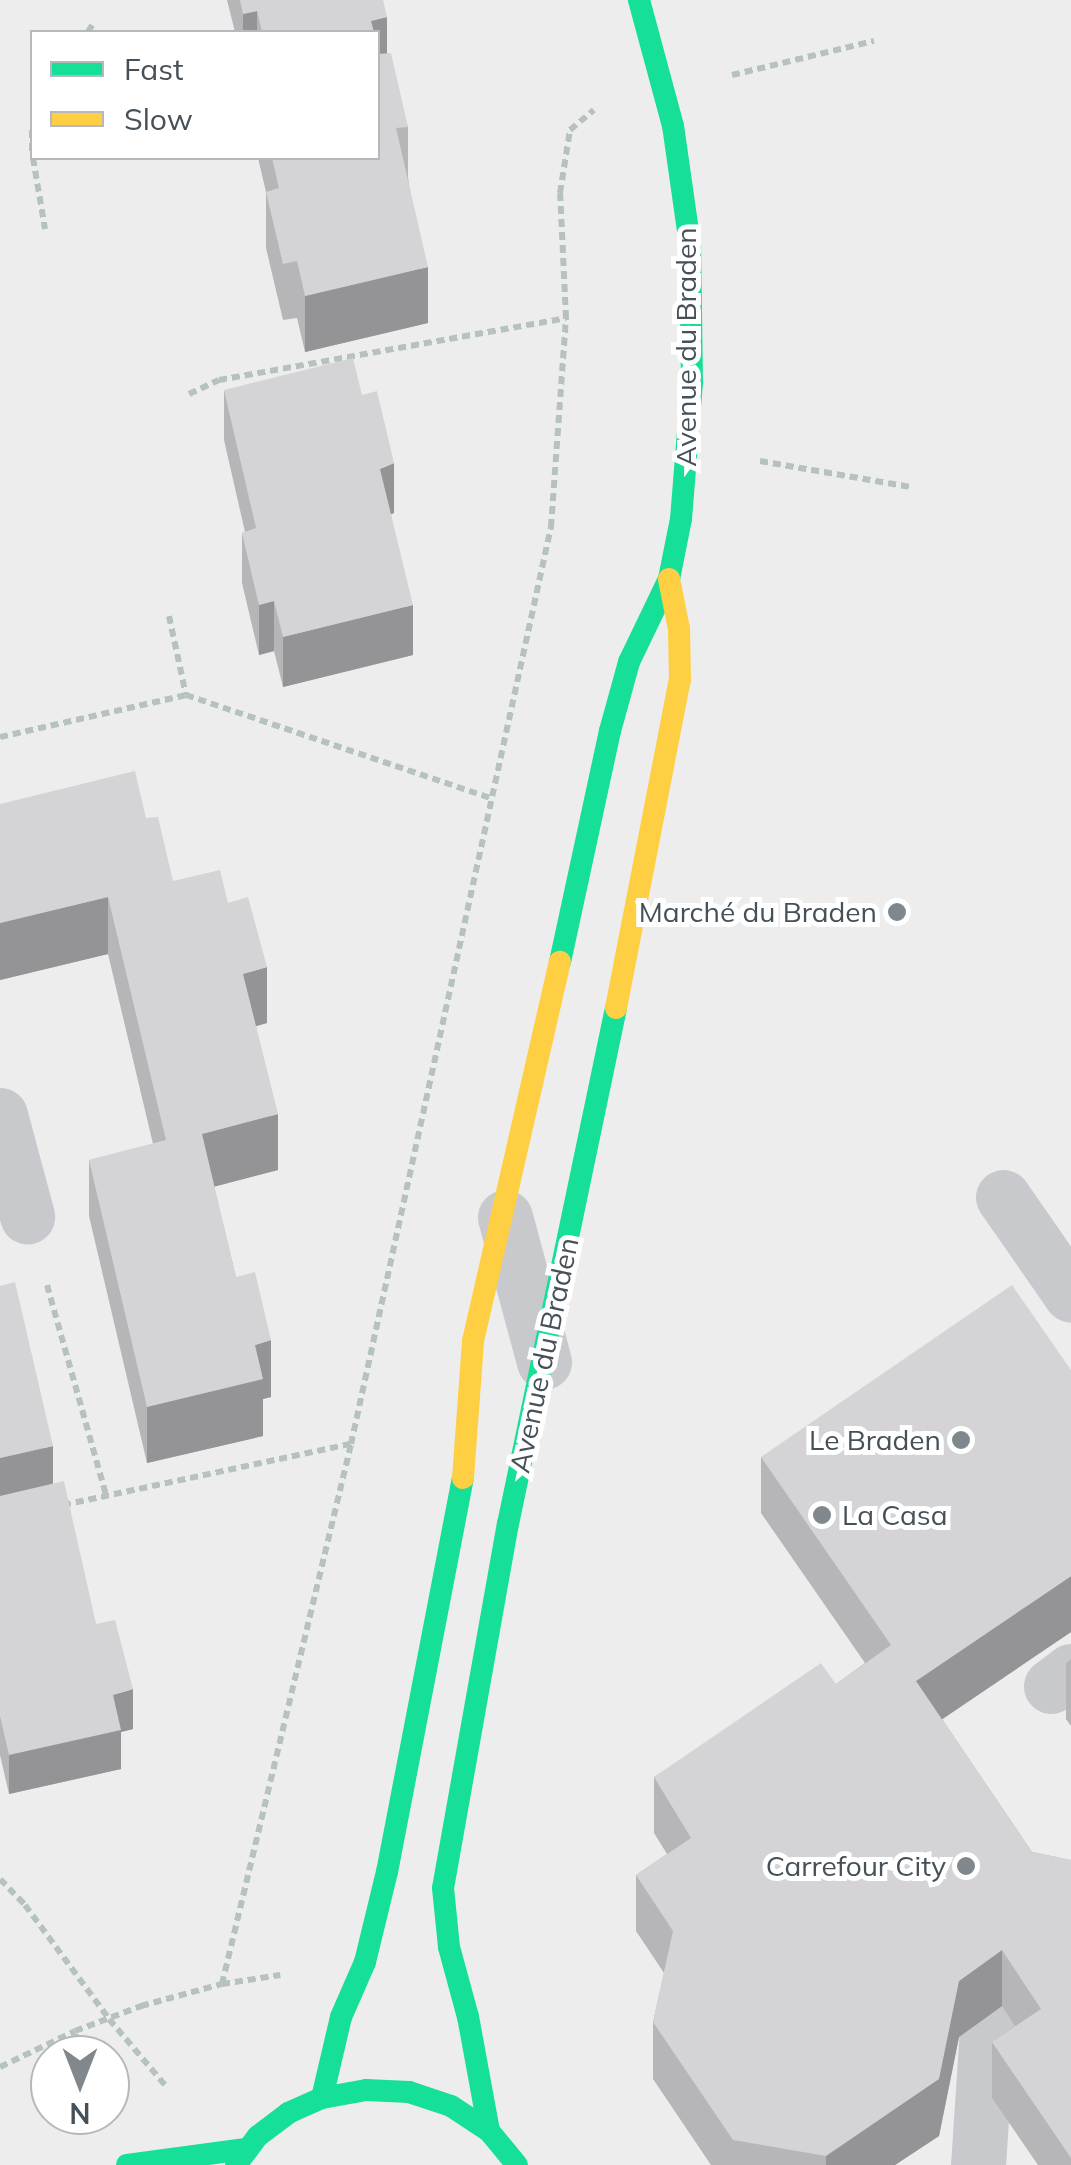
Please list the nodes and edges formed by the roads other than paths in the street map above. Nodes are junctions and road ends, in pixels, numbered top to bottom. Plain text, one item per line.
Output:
1 (639, 0) edge
2 (669, 578) junction
3 (0, 1115) edge
4 (1003, 1197) dead end
5 (27, 1216) road end
6 (504, 1218) junction
7 (1071, 1295) edge
8 (544, 1362) junction
9 (988, 2016) dead end
10 (322, 2098) junction
11 (489, 2131) junction
12 (241, 2157) edge
13 (127, 2165) edge
14 (517, 2165) edge
15 (978, 2165) edge

1 - 2 street, Avenue du Braden
2 - 6 street, Avenue du Braden
2 - 8 street, Avenue du Braden
3 - 5 street
4 - 7 street
6 - 8 street
6 - 10 street, Avenue du Braden
8 - 11 street, Avenue du Braden
9 - 15 street
10 - 11 street
10 - 12 street
11 - 14 street
12 - 13 street

